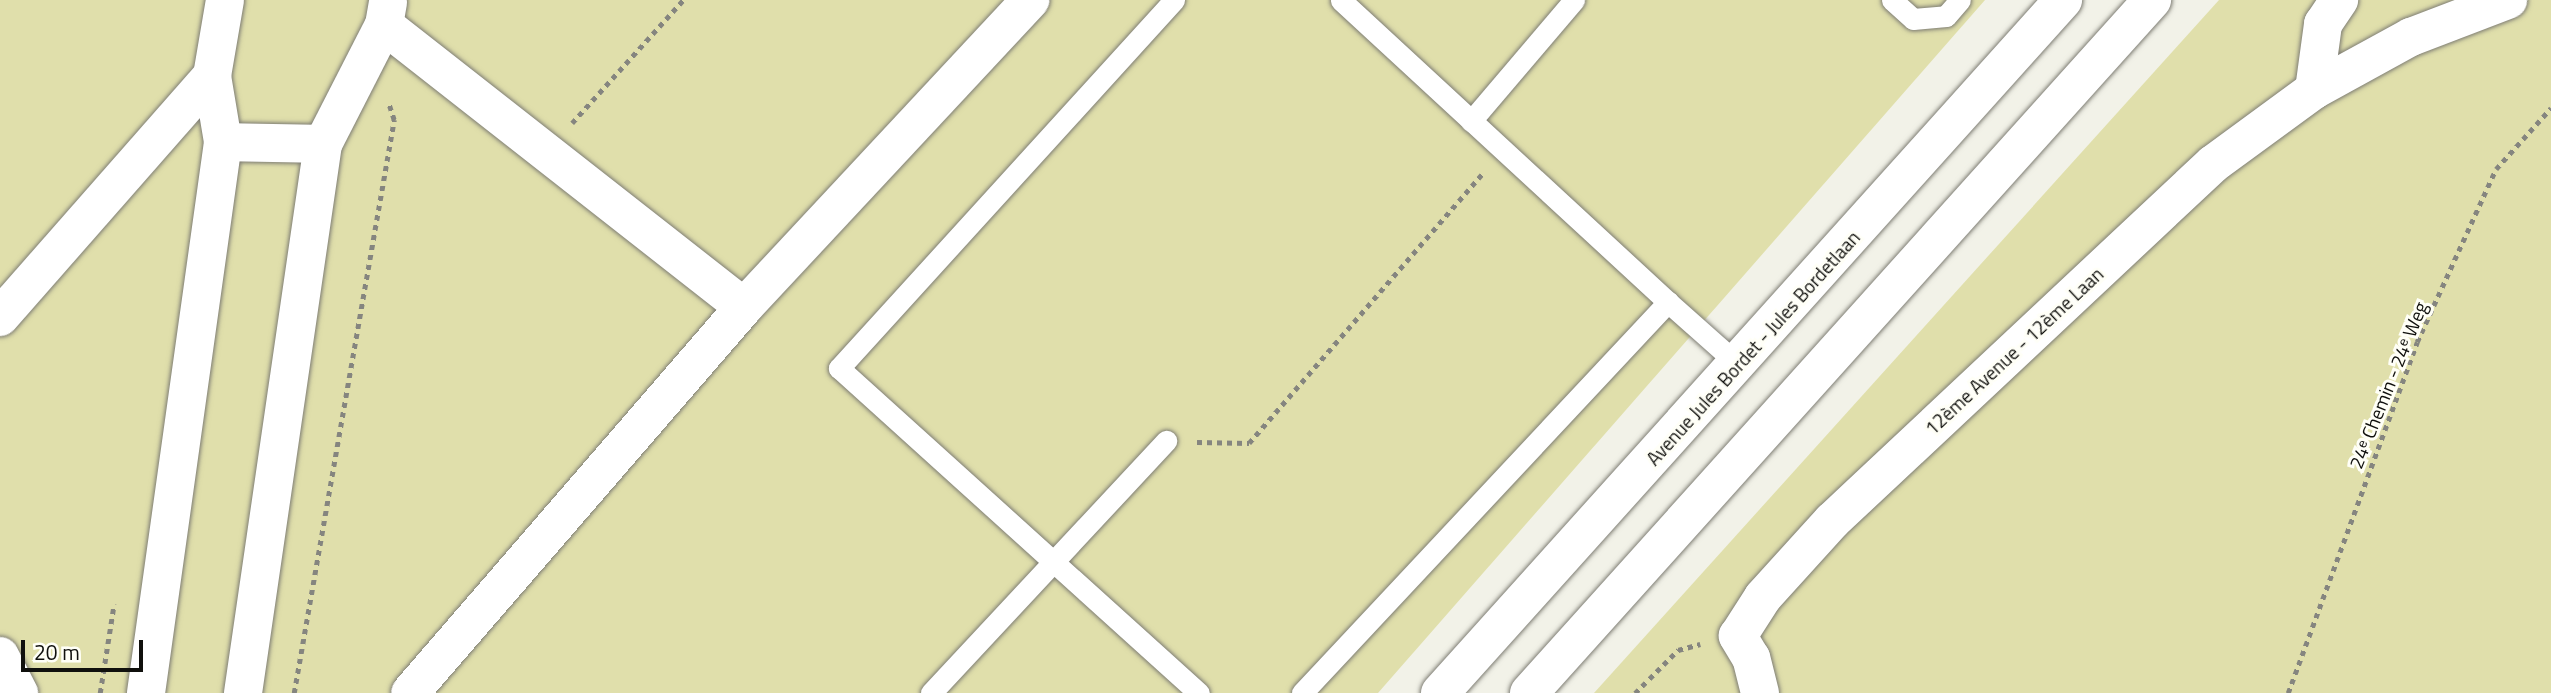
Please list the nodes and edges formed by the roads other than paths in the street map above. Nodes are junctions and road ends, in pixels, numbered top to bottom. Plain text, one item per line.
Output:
1 (225, 0) edge
2 (1030, 0) edge
3 (1174, 0) edge
4 (1341, 0) edge
5 (1574, 0) edge
6 (1892, 0) edge
7 (1960, 0) edge
8 (2063, 0) edge
9 (2152, 0) edge
10 (2339, 0) edge
11 (2508, 0) edge
12 (380, 26) edge
13 (212, 76) junction
14 (2314, 90) junction
15 (1471, 121) junction
16 (223, 142) junction
17 (323, 144) junction
18 (1668, 302) junction
19 (744, 307) junction
20 (0, 317) edge
21 (1739, 365) junction
22 (1166, 441) road end
23 (1055, 561) junction
24 (0, 656) edge
25 (19, 693) edge
26 (146, 693) edge
27 (243, 693) edge
28 (410, 693) edge
29 (931, 693) edge
30 (1199, 693) edge
31 (1302, 693) edge
32 (1440, 693) edge
33 (1529, 693) edge
34 (1760, 693) edge

1 - 13 street
2 - 19 street
3 - 23 lane
4 - 15 lane
5 - 15 lane
6 - 7 lane
8 - 21 street, Avenue Jules Bordet - Jules Bordetlaan
9 - 33 street
10 - 14 street
11 - 14 street, 12ème Avenue - 12ème Laan
12 - 17 street
12 - 19 street
13 - 16 street
13 - 20 street
14 - 34 street, 12ème Avenue - 12ème Laan
15 - 18 lane
16 - 17 street
16 - 26 street
17 - 27 street
18 - 21 lane
18 - 31 lane
19 - 28 street
21 - 32 street, Avenue Jules Bordet - Jules Bordetlaan
22 - 23 lane
23 - 29 lane
23 - 30 lane
24 - 25 street

